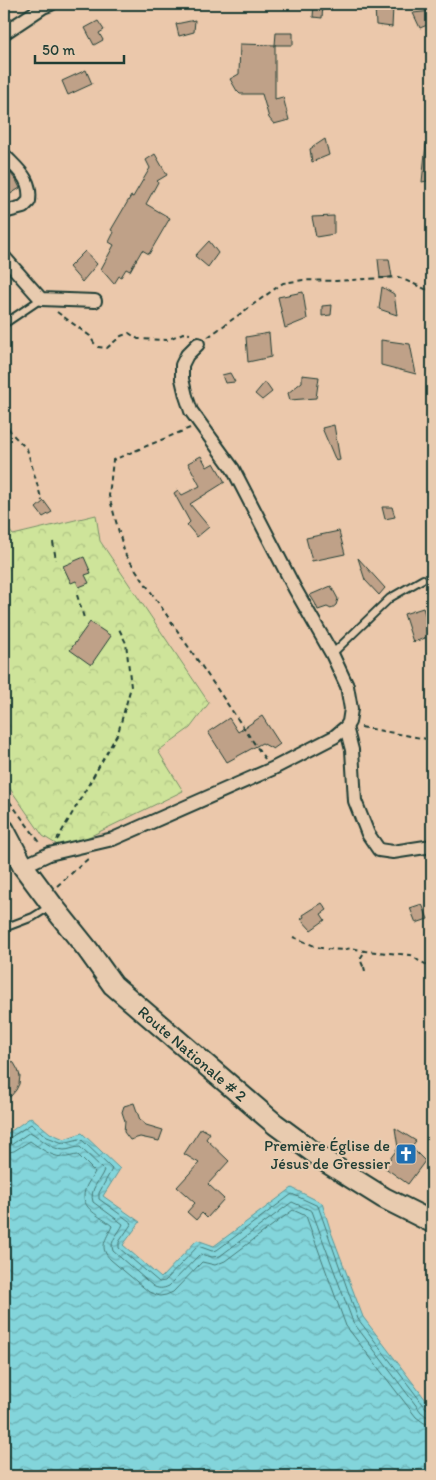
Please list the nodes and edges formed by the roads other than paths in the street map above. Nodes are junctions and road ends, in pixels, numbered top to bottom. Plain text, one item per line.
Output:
1 (51, 4) edge
2 (4, 33) edge
3 (4, 155) edge
4 (4, 212) edge
5 (4, 257) edge
6 (41, 299) junction
7 (95, 301) dead end
8 (4, 324) edge
9 (198, 344) road end
10 (424, 579) dead end
11 (332, 654) junction
12 (348, 724) junction
13 (4, 830) edge
14 (432, 846) edge
15 (23, 866) junction
16 (49, 901) junction
17 (4, 928) edge
18 (432, 1222) edge

1 - 2 street
3 - 4 street
5 - 6 street
6 - 7 street
6 - 8 lane
9 - 11 street
10 - 11 lane
11 - 12 street
12 - 14 street
12 - 15 street
13 - 15 main road, Route Nationale # 2
15 - 16 main road, Route Nationale # 2
16 - 17 lane
16 - 18 main road, Route Nationale # 2

